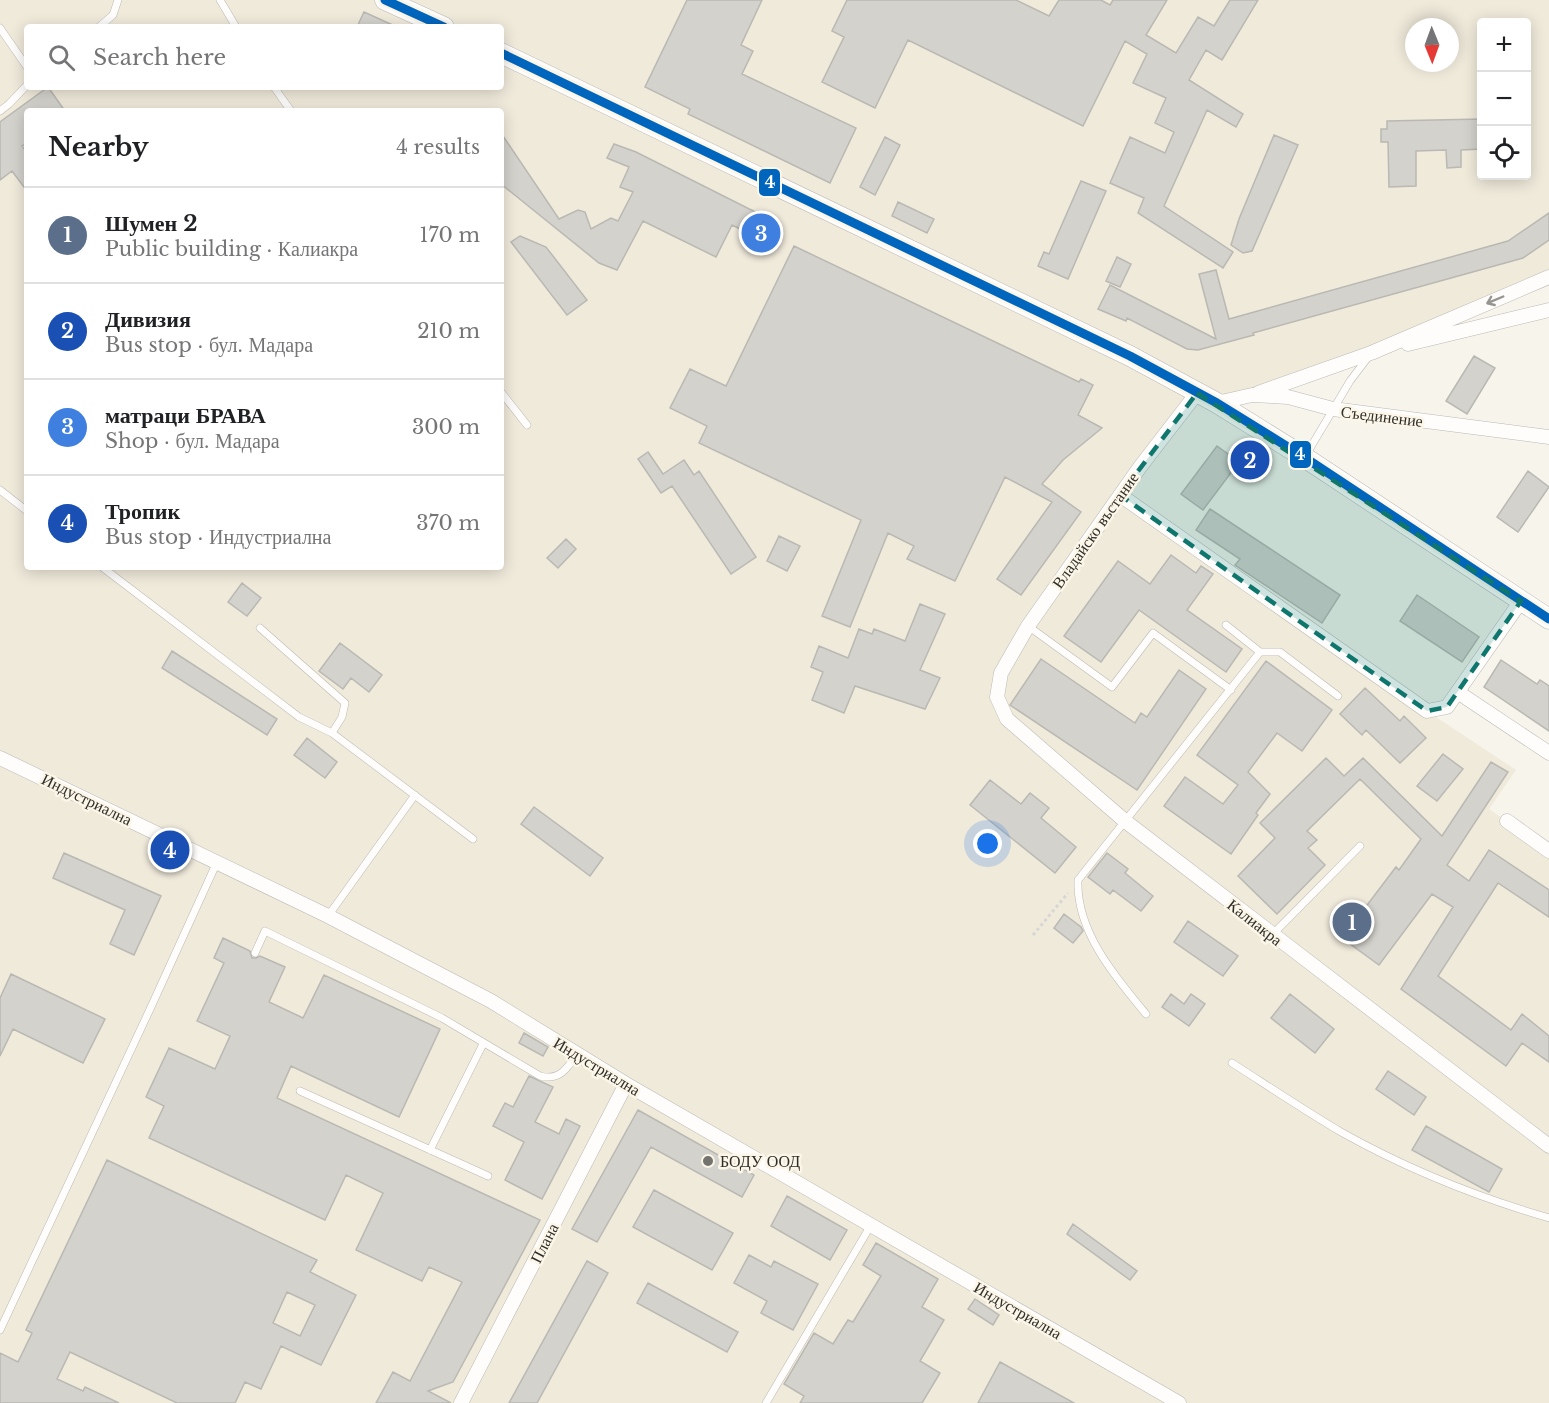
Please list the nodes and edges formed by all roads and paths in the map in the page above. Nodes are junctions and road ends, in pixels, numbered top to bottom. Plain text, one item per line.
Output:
1 (118, 0) edge
2 (220, 0) edge
3 (385, 0) edge
4 (102, 24) edge
5 (234, 24) edge
6 (437, 24) edge
7 (0, 28) edge
8 (504, 54) edge
9 (24, 63) edge
10 (24, 88) edge
11 (276, 90) edge
12 (289, 108) edge
13 (0, 111) edge
14 (1549, 277) edge
15 (1549, 310) edge
16 (1371, 352) junction
17 (1197, 393) junction
18 (1252, 395) junction
19 (504, 396) edge
20 (1217, 403) junction
21 (1333, 409) junction
22 (527, 425) dead end
23 (1549, 437) edge
24 (1304, 457) junction
25 (0, 490) edge
26 (1120, 495) junction
27 (24, 509) edge
28 (106, 570) edge
29 (1521, 601) junction
30 (1549, 619) edge
31 (1226, 625) dead end
32 (1028, 626) junction
33 (260, 628) dead end
34 (1260, 652) junction
35 (1001, 673) joint
36 (1231, 690) junction
37 (1459, 693) junction
38 (1338, 696) dead end
39 (332, 733) junction
40 (1549, 753) edge
41 (0, 758) edge
42 (415, 795) junction
43 (1125, 821) junction
44 (1507, 821) dead end
45 (473, 840) dead end
46 (1360, 846) dead end
47 (1549, 851) edge
48 (217, 862) junction
49 (1078, 880) junction
50 (328, 916) junction
51 (1033, 935) dead end
52 (1272, 935) junction
53 (255, 953) dead end
54 (1146, 1014) dead end
55 (483, 1044) junction
56 (577, 1054) junction
57 (1232, 1063) dead end
58 (626, 1084) junction
59 (300, 1091) dead end
60 (1549, 1146) edge
61 (430, 1150) junction
62 (488, 1176) dead end
63 (1549, 1218) edge
64 (871, 1225) junction
65 (0, 1330) edge
66 (461, 1403) edge
67 (766, 1403) edge
68 (1179, 1403) edge

1 - 4 lane
2 - 5 lane
3 - 6 main road
7 - 9 lane
8 - 17 main road
10 - 13 lane
11 - 12 lane
14 -> 16 street
15 - 16 street
16 - 18 street
16 - 21 lane
17 - 20 main road
17 - 26 street, Владайско въстание
18 - 20 street, Съединение
18 - 21 street, Съединение
19 - 22 lane
20 - 24 main road
21 - 23 street, Съединение
21 - 24 lane
24 - 29 main road
25 - 27 lane
26 - 32 street, Владайско въстание
26 - 37 street
28 - 39 lane
29 - 30 main road
29 - 37 street
31 - 34 lane
32 - 35 street, Владайско въстание
32 - 36 lane
33 - 39 lane
34 - 36 lane
34 - 38 lane
35 - 43 street, Калиакра
36 - 43 lane
37 - 40 street
39 - 42 lane
41 - 48 street, Индустриална
42 - 45 lane
42 - 50 lane
43 - 49 lane
43 - 52 street, Калиакра
44 - 47 street
46 - 52 lane
48 - 50 street, Индустриална
48 - 65 lane
49 - 51 path
49 - 54 lane
50 - 56 street, Индустриална
52 - 60 street, Калиакра
53 - 55 lane
55 - 56 lane
55 - 61 lane
56 - 58 street, Индустриална
57 - 63 lane
58 - 64 street, Индустриална
58 - 66 street, Плана
59 - 61 lane
61 - 62 lane
64 - 67 lane
64 - 68 street, Индустриална

